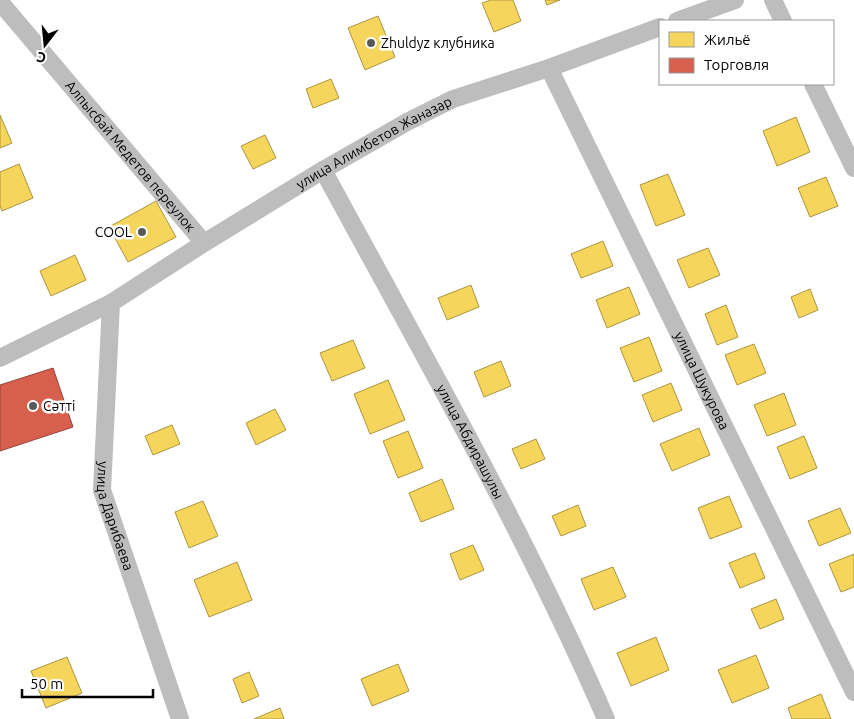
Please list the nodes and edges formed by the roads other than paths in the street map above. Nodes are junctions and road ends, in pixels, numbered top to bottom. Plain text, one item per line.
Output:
1 (735, 0) edge
2 (773, 0) edge
3 (0, 2) edge
4 (680, 20) edge
5 (783, 20) edge
6 (659, 27) edge
7 (549, 68) junction
8 (813, 85) edge
9 (854, 168) edge
10 (323, 170) junction
11 (204, 243) junction
12 (111, 303) junction
13 (0, 358) edge
14 (854, 692) edge
15 (180, 719) edge
16 (606, 719) edge

1 - 4 street
2 - 5 street
3 - 11 street, Алпысбай Медетов переулок
6 - 7 street, улица Алимбетов Жаназар
7 - 10 street, улица Алимбетов Жаназар
7 - 14 street, улица Шукурова
8 - 9 street
10 - 11 street, улица Алимбетов Жаназар
10 - 16 street, улица Абдирашулы
11 - 12 street, улица Алимбетов Жаназар
12 - 13 street, улица Алимбетов Жаназар
12 - 15 street, улица Дарибаева

